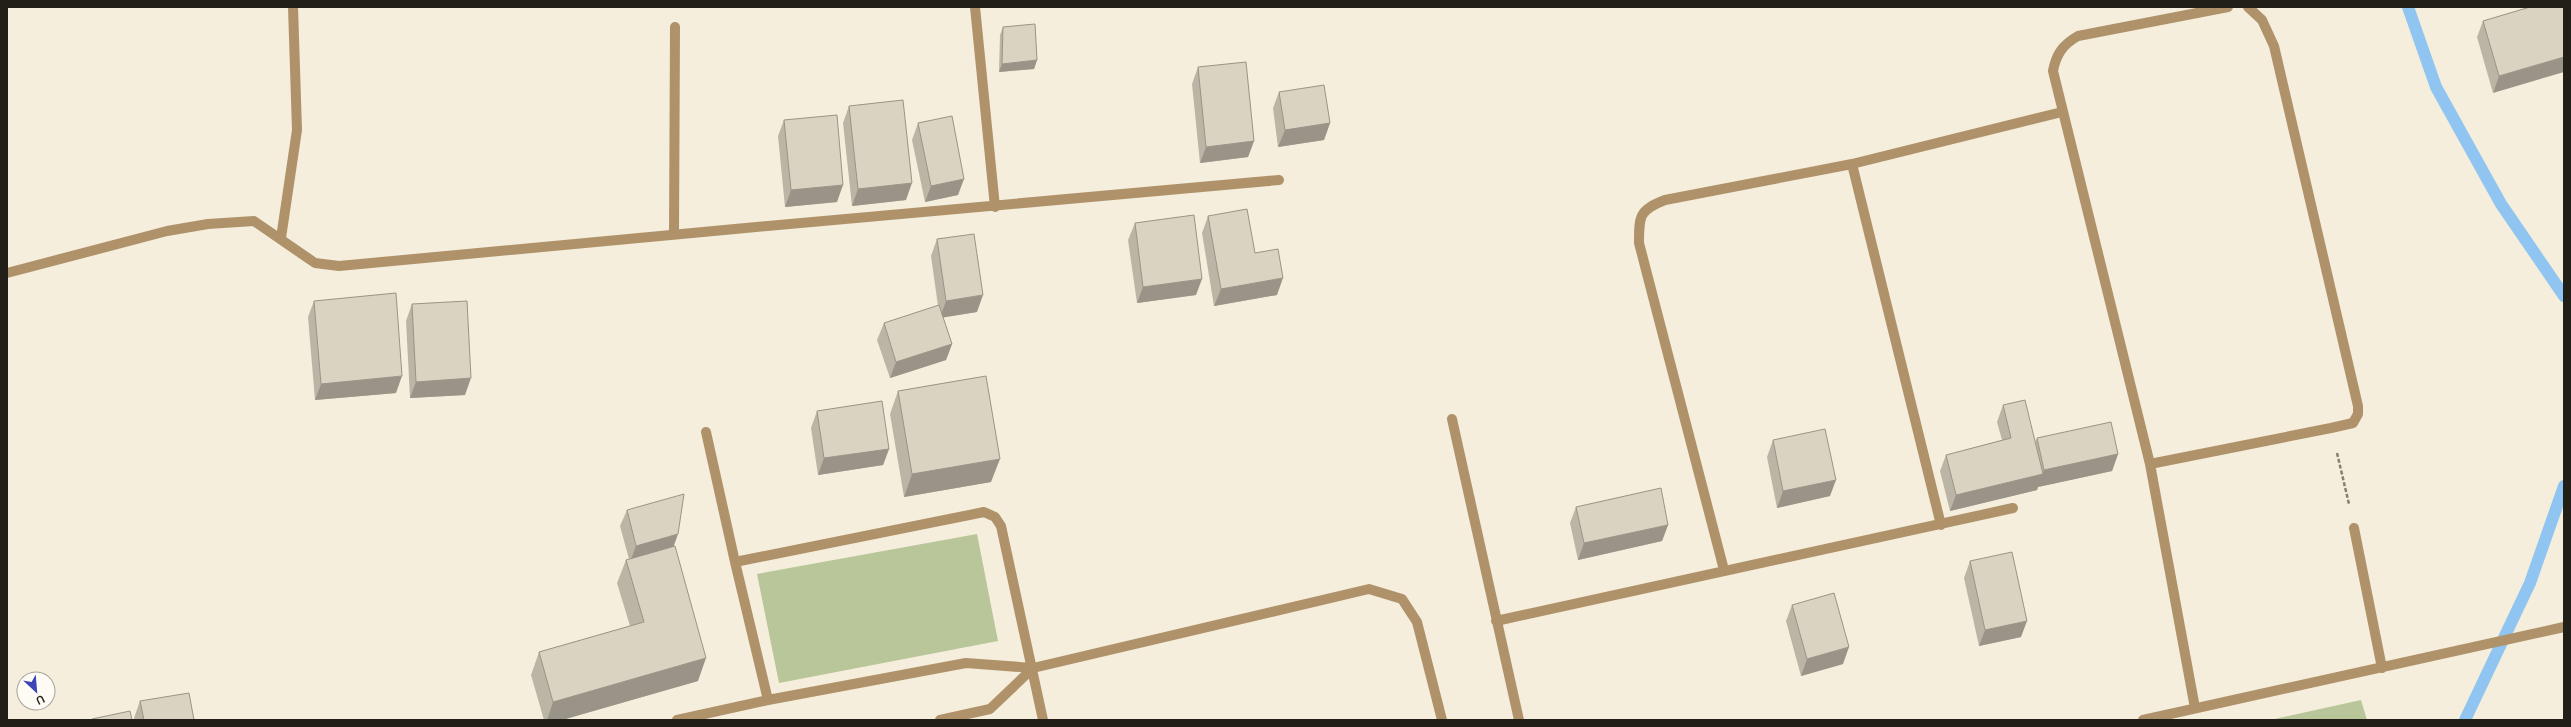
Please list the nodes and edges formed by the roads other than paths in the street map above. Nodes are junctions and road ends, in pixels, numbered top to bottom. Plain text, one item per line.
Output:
1 (293, 7) edge
2 (975, 7) edge
3 (2228, 7) edge
4 (2248, 7) edge
5 (675, 27) dead end
6 (2062, 112) junction
7 (1852, 164) junction
8 (1279, 180) dead end
9 (996, 207) junction
10 (674, 232) junction
11 (281, 238) junction
12 (7, 273) edge
13 (1452, 419) dead end
14 (706, 432) dead end
15 (2150, 464) junction
16 (2013, 508) dead end
17 (1941, 525) junction
18 (2354, 528) road end
19 (735, 562) junction
20 (1724, 570) junction
21 (1496, 622) junction
22 (2564, 627) edge
23 (1033, 668) junction
24 (2382, 668) junction
25 (768, 700) junction
26 (2195, 708) junction
27 (677, 720) edge
28 (940, 720) edge
29 (1043, 720) edge
30 (1442, 720) edge
31 (1519, 720) edge
32 (2143, 720) edge

1 - 11 street
2 - 9 street
3 - 6 street
4 - 15 street
5 - 10 street
6 - 7 street
6 - 15 street
7 - 17 street
7 - 20 street
8 - 9 street
9 - 10 street
10 - 11 street
11 - 12 street
13 - 21 street
14 - 19 street
15 - 26 street
16 - 17 street
17 - 20 street
18 - 24 street
19 - 23 street
19 - 25 street
20 - 21 street
21 - 31 street
22 - 24 street
23 - 25 street
23 - 28 street
23 - 29 street
23 - 30 street
24 - 26 street
25 - 27 street
26 - 32 street

